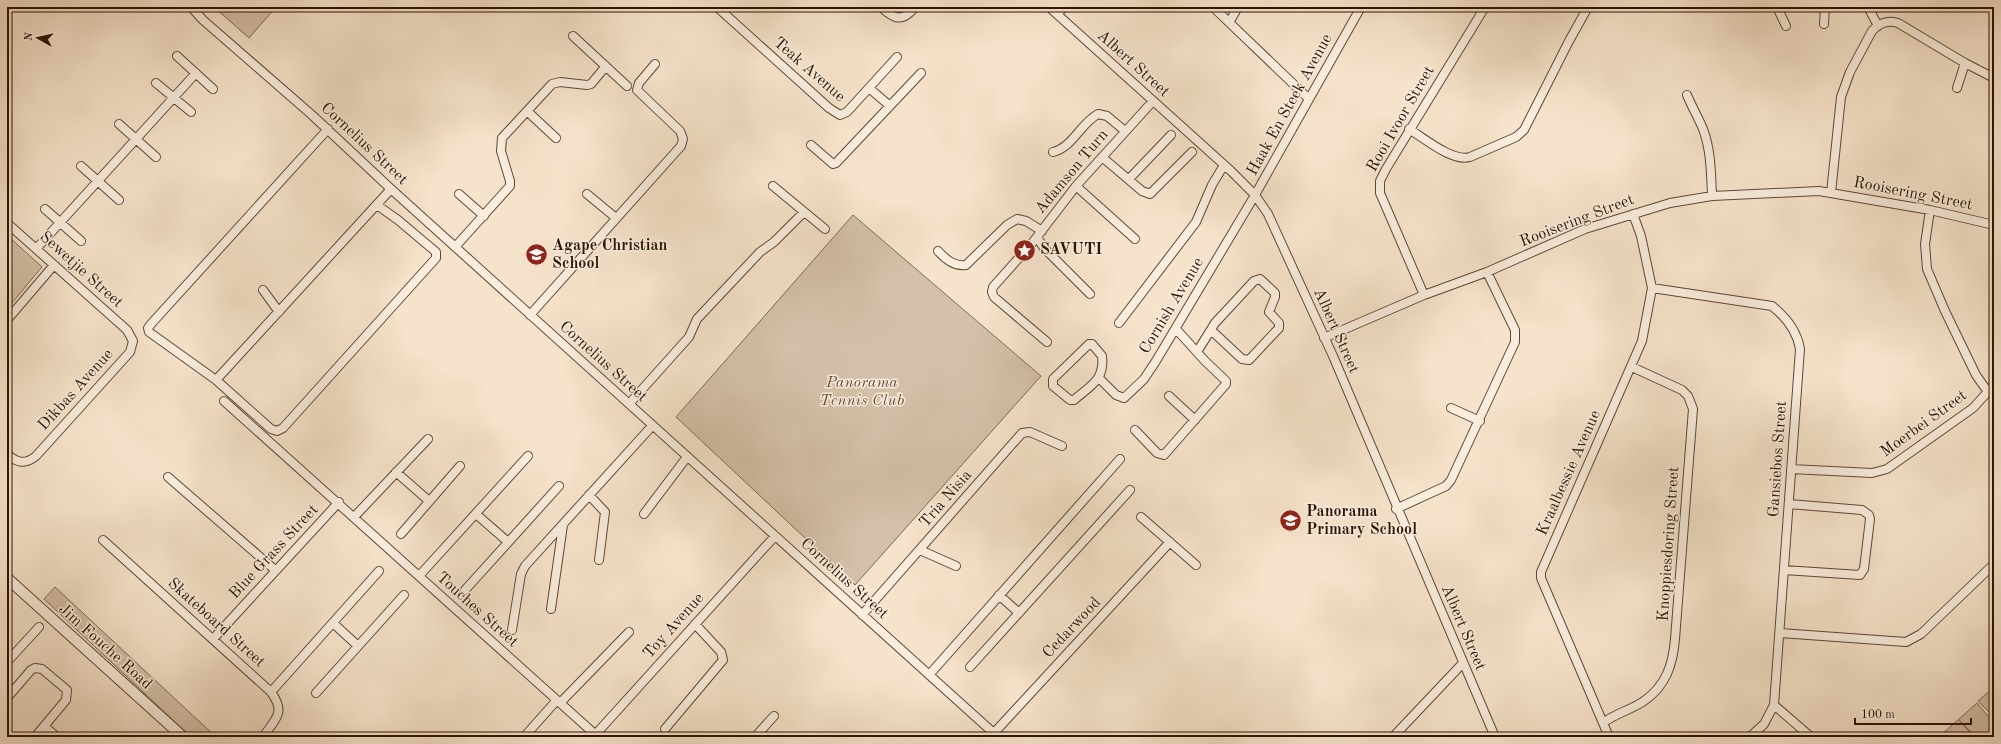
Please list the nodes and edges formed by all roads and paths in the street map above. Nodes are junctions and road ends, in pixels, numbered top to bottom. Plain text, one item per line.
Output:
1 (8, 7) edge
2 (191, 7) edge
3 (717, 7) edge
4 (881, 7) edge
5 (916, 7) edge
6 (1049, 7) edge
7 (1064, 7) edge
8 (1213, 7) edge
9 (1238, 7) edge
10 (1361, 7) edge
11 (1485, 7) edge
12 (1588, 7) edge
13 (1777, 7) edge
14 (1825, 7) edge
15 (1868, 7) edge
16 (7, 11) edge
17 (1057, 14) junction
18 (1230, 21) junction
19 (1824, 24) dead end
20 (1786, 26) dead end
21 (1878, 26) junction
22 (573, 36) dead end
23 (177, 56) dead end
24 (897, 57) dead end
25 (1965, 63) junction
26 (655, 64) dead end
27 (606, 66) junction
28 (196, 73) junction
29 (921, 73) dead end
30 (1994, 78) edge
31 (156, 83) dead end
32 (627, 86) dead end
33 (869, 88) junction
34 (1958, 88) dead end
35 (213, 89) dead end
36 (1687, 95) dead end
37 (174, 98) junction
38 (1309, 99) junction
39 (1153, 101) junction
40 (890, 106) junction
41 (191, 112) dead end
42 (528, 112) junction
43 (119, 124) dead end
44 (328, 129) junction
45 (1409, 129) junction
46 (1124, 131) junction
47 (1171, 135) dead end
48 (556, 138) dead end
49 (136, 139) junction
50 (811, 145) dead end
51 (1052, 152) dead end
52 (1192, 152) dead end
53 (1102, 156) junction
54 (156, 157) dead end
55 (1224, 165) junction
56 (81, 166) dead end
57 (1129, 179) junction
58 (98, 181) junction
59 (773, 186) dead end
60 (1076, 186) junction
61 (391, 189) junction
62 (1831, 193) junction
63 (459, 194) dead end
64 (587, 194) dead end
65 (1255, 195) junction
66 (1712, 196) junction
67 (119, 200) dead end
68 (377, 205) junction
69 (45, 209) dead end
70 (1930, 210) junction
71 (804, 212) junction
72 (1633, 214) junction
73 (484, 216) junction
74 (616, 218) junction
75 (60, 222) junction
76 (7, 223) edge
77 (1994, 225) edge
78 (825, 228) dead end
79 (1037, 236) junction
80 (1135, 239) dead end
81 (81, 241) dead end
82 (455, 247) junction
83 (36, 249) junction
84 (938, 251) dead end
85 (54, 265) junction
86 (1487, 272) junction
87 (1652, 288) junction
88 (263, 290) dead end
89 (1090, 294) dead end
90 (1424, 295) junction
91 (279, 312) junction
92 (530, 315) junction
93 (7, 320) edge
94 (1119, 323) dead end
95 (1176, 329) junction
96 (1211, 330) junction
97 (1324, 338) junction
98 (133, 341) joint
99 (1047, 342) dead end
100 (1197, 352) junction
101 (1632, 367) junction
102 (1099, 378) junction
103 (216, 380) junction
104 (1994, 385) edge
105 (1988, 392) junction
106 (1169, 396) dead end
107 (224, 401) dead end
108 (629, 404) junction
109 (1451, 408) dead end
110 (1195, 420) junction
111 (1480, 421) junction
112 (652, 426) junction
113 (1135, 430) dead end
114 (428, 438) dead end
115 (1062, 446) dead end
116 (7, 454) edge
117 (528, 456) dead end
118 (687, 457) junction
119 (1120, 460) dead end
120 (460, 466) dead end
121 (1791, 469) junction
122 (396, 472) junction
123 (168, 477) dead end
124 (559, 486) dead end
125 (1130, 490) dead end
126 (589, 495) junction
127 (429, 501) junction
128 (339, 502) junction
129 (1789, 504) junction
130 (1396, 509) junction
131 (476, 514) junction
132 (644, 514) dead end
133 (354, 517) junction
134 (1141, 517) dead end
135 (563, 526) junction
136 (400, 534) dead end
137 (775, 536) junction
138 (103, 540) dead end
139 (508, 542) junction
140 (1170, 542) junction
141 (920, 550) junction
142 (599, 560) dead end
143 (1994, 564) edge
144 (1196, 565) dead end
145 (956, 566) dead end
146 (275, 570) junction
147 (1784, 570) junction
148 (379, 571) dead end
149 (419, 576) junction
150 (7, 578) edge
151 (465, 590) dead end
152 (404, 595) dead end
153 (999, 595) junction
154 (551, 609) dead end
155 (1019, 613) junction
156 (862, 615) junction
157 (333, 622) junction
158 (695, 624) junction
159 (39, 628) dead end
160 (512, 630) dead end
161 (629, 632) dead end
162 (1780, 633) junction
163 (214, 639) junction
164 (358, 646) junction
165 (7, 662) edge
166 (1463, 663) junction
167 (970, 667) dead end
168 (929, 675) junction
169 (271, 692) junction
170 (316, 693) dead end
171 (7, 698) edge
172 (558, 702) junction
173 (1774, 705) junction
174 (774, 716) dead end
175 (1603, 723) junction
176 (44, 726) junction
177 (664, 729) dead end
178 (996, 735) edge
179 (597, 736) edge
180 (35, 737) edge
181 (57, 737) edge
182 (183, 737) edge
183 (263, 737) edge
184 (524, 737) edge
185 (755, 737) edge
186 (1393, 737) edge
187 (1495, 737) edge
188 (1609, 737) edge
189 (1750, 737) edge
190 (1811, 737) edge

1 - 16 street
2 - 44 street, Cornelius Street
3 - 33 street, Teak Avenue
4 - 5 street
6 - 17 street, Albert Street
7 - 17 street
8 - 18 street
9 - 18 street
10 - 38 street, Haak En Steek Avenue
11 - 45 street, Rooi Ivoor Street
12 - 45 street
13 - 20 street
14 - 19 street
15 - 21 street
17 - 39 street, Albert Street
18 - 38 street
21 - 25 street
21 - 62 street
22 - 27 street
23 - 28 street
24 - 33 street, Teak Avenue
25 - 30 street
25 - 34 street
26 - 74 street
27 - 32 street
27 - 42 street
28 - 35 street
28 - 37 street
29 - 40 street
31 - 37 street
33 - 40 street
36 - 66 street
37 - 41 street
37 - 49 street
38 - 65 street, Haak En Steek Avenue
39 - 46 street, Adamson Turn
39 - 55 street, Albert Street
40 - 50 street
42 - 48 street
42 - 73 street
43 - 49 street
44 - 61 street, Cornelius Street
44 - 103 street
45 - 90 street, Rooi Ivoor Street
46 - 51 street, Adamson Turn
46 - 53 street, Adamson Turn
47 - 57 street
49 - 54 street
49 - 58 street
52 - 57 street
53 - 57 street
53 - 60 street, Adamson Turn
55 - 65 street, Albert Street
55 - 94 street
56 - 58 street
58 - 67 street
58 - 75 street
59 - 71 street
60 - 79 street, Adamson Turn
60 - 80 street
61 - 68 street
61 - 82 street, Cornelius Street
62 - 66 street, Rooisering Street
62 - 70 street, Rooisering Street
63 - 73 street
64 - 74 street
65 - 95 street, Cornish Avenue
65 - 97 street, Albert Street
66 - 72 street, Rooisering Street
68 - 91 street
68 - 103 street
69 - 75 street
70 - 77 street, Rooisering Street
70 - 105 street
71 - 78 street
71 - 108 street
72 - 86 street, Rooisering Street
72 - 87 street, Kraalbessie Avenue
73 - 82 street
74 - 92 street
75 - 81 street
75 - 83 street
76 - 83 street, Sewetjie Street
79 - 84 street, Adamson Turn
79 - 89 street
79 - 99 street
82 - 92 street, Cornelius Street
83 - 85 street, Sewetjie Street
85 - 93 street
85 - 98 street, Sewetjie Street
86 - 90 street, Rooisering Street
86 - 111 street
87 - 101 street, Kraalbessie Avenue
87 - 121 street, Gansiebos Street
88 - 91 street
90 - 97 street, Rooisering Street
91 - 103 street
92 - 108 street, Cornelius Street
95 - 100 street
95 - 102 street, Cornish Avenue
96 - 96 street
96 - 100 street
97 - 130 street, Albert Street
98 - 116 street, Dikbas Avenue
100 - 110 street
101 - 175 street, Kraalbessie Avenue
101 - 175 street, Knoppiesdoring Street
102 - 102 street
104 - 105 street, Moerbei Street
105 - 121 street, Moerbei Street
106 - 110 street
107 - 128 street
108 - 112 street, Cornelius Street
109 - 111 street
110 - 113 street
111 - 130 street
112 - 118 street, Cornelius Street
112 - 126 street
114 - 122 street
115 - 141 street, Tria Nisia
117 - 131 street
118 - 132 street
118 - 137 street, Cornelius Street
119 - 153 street
120 - 127 street
121 - 129 street, Gansiebos Street
122 - 127 street
122 - 133 street
123 - 146 street
124 - 139 street
125 - 155 street
126 - 135 street
126 - 142 street
127 - 136 street
128 - 133 street, Touches Street
128 - 146 street, Blue Grass Street
129 - 147 street, Gansiebos Street
129 - 147 street
130 - 166 street, Albert Street
131 - 139 street
131 - 149 street
133 - 149 street, Touches Street
134 - 140 street
135 - 154 street
135 - 160 street
137 - 156 street, Cornelius Street
137 - 158 street, Toy Avenue
138 - 163 street, Skateboard Street
139 - 151 street
140 - 144 street
140 - 178 street, Cedarwood
141 - 145 street
141 - 156 street, Tria Nisia
143 - 162 street
146 - 163 street, Blue Grass Street
147 - 162 street, Gansiebos Street
148 - 157 street
149 - 172 street, Touches Street
150 - 182 street, Jim Fouche Road
152 - 164 street
153 - 155 street
153 - 168 street
155 - 167 street
156 - 168 street, Cornelius Street
157 - 164 street
157 - 169 street
158 - 177 street
158 - 179 street, Toy Avenue
159 - 165 street
161 - 172 street
162 - 173 street, Gansiebos Street
163 - 169 street, Skateboard Street
164 - 170 street
166 - 186 street
166 - 187 street, Albert Street
168 - 178 street, Cornelius Street
169 - 183 street, Skateboard Street
171 - 176 street
172 - 179 street, Touches Street
172 - 184 street
173 - 189 street, Gansiebos Street
173 - 190 street
174 - 185 street
175 - 188 street, Kraalbessie Avenue
176 - 180 street
176 - 181 street

